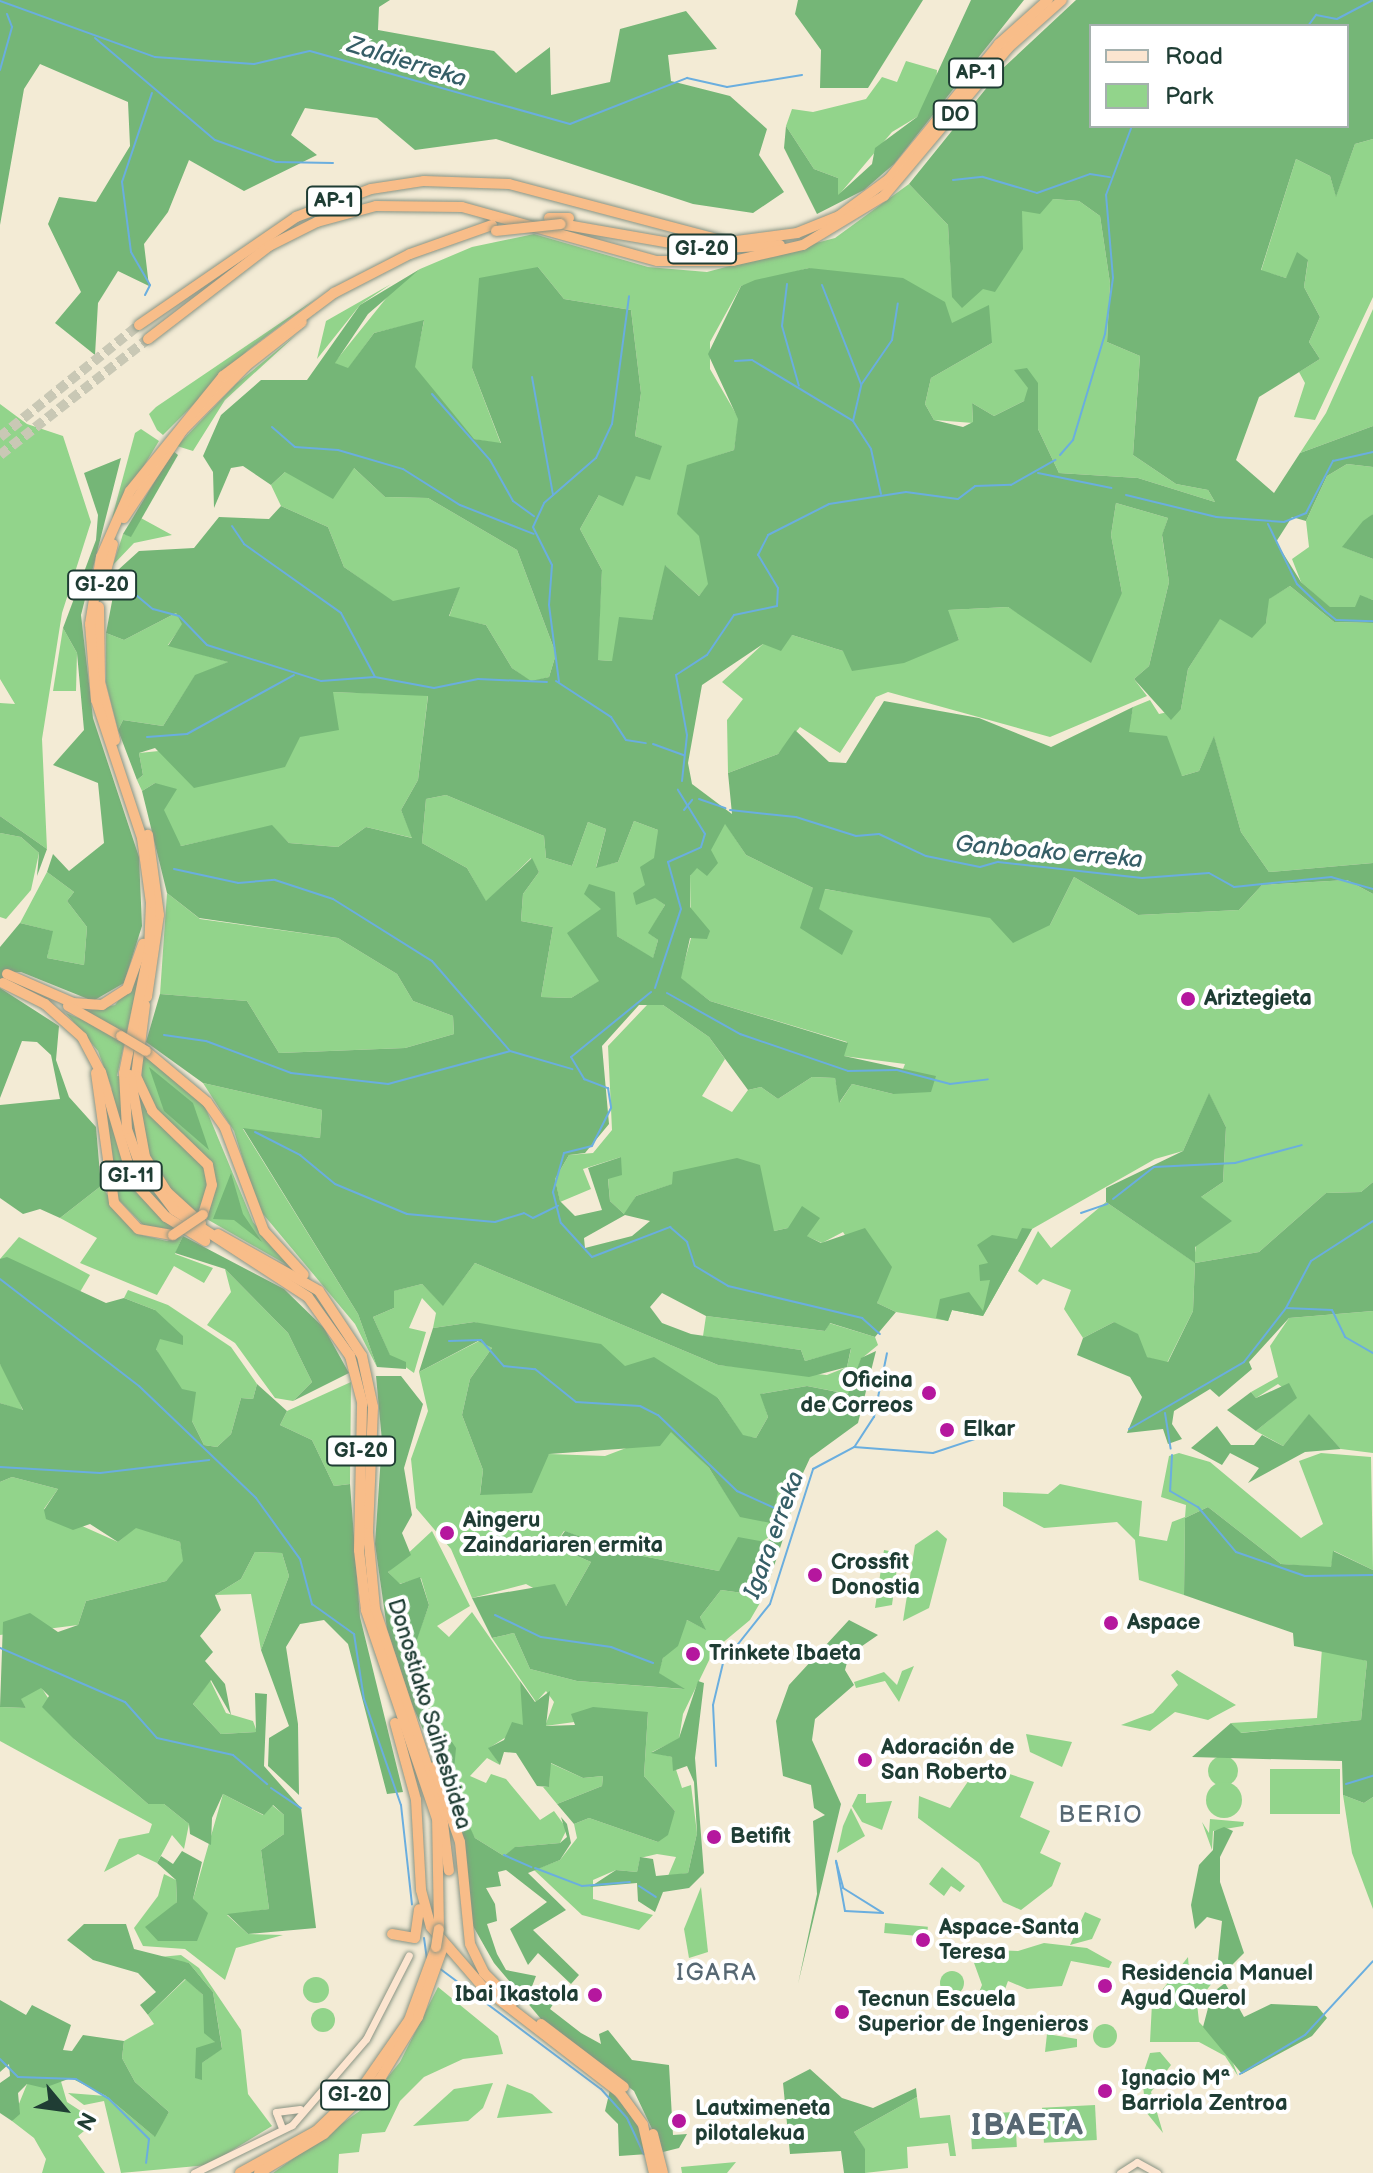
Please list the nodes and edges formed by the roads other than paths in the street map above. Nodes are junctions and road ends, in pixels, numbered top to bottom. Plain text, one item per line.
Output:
1 (1048, 0) edge
2 (1062, 0) edge
3 (842, 225) junction
4 (494, 228) junction
5 (729, 242) junction
6 (139, 325) tunnel mouth
7 (148, 339) tunnel mouth
8 (151, 903) junction
9 (35, 988) junction
10 (145, 1005) junction
11 (72, 1025) junction
12 (264, 1268) junction
13 (319, 1291) junction
14 (382, 1671) junction
15 (406, 1711) junction
16 (419, 1851) junction
17 (442, 1931) junction
18 (392, 1934) dead end
19 (409, 1955) dead end
20 (430, 1979) junction
21 (300, 2109) junction
22 (289, 2110) junction
23 (294, 2120) junction
24 (278, 2126) junction
25 (651, 2136) junction
26 (1153, 2172) edge
27 (194, 2173) edge
28 (240, 2173) edge
29 (259, 2173) edge
30 (659, 2173) edge
31 (1120, 2173) edge

1 - 5 highway, AP-1
2 - 3 highway, DO
3 - 4 highway, Donostiako Saihesbidea / GI-20, bridge
3 - 7 highway, AP-1
4 - 5 highway, Donostiako Saihesbidea / GI-20
4 - 8 highway, Donostiako Saihesbidea / GI-20
4 - 10 highway, Donostiako Saihesbidea / GI-20
5 - 6 highway, AP-1
8 - 9 highway
8 - 12 highway, Donostiako Saihesbidea / GI-20
9 - 11 highway, GI-11
9 - 13 highway, GI-11, bridge
10 - 11 highway, bridge
10 - 13 highway, Donostiako Saihesbidea / GI-20
11 - 12 highway, GI-11
12 - 14 highway, Donostiako Saihesbidea / GI-20
13 - 15 highway, Donostiako Saihesbidea / GI-20
14 - 16 highway
14 - 17 highway, Donostiako Saihesbidea / GI-20
15 - 17 highway, Donostiako Saihesbidea / GI-20
15 - 25 highway
16 - 18 highway
16 - 25 highway
17 - 20 highway, Donostiako Saihesbidea / GI-20
19 - 21 main road
20 - 28 highway, Donostiako Saihesbidea / GI-20
20 - 29 highway, Donostiako Saihesbidea / GI-20
21 - 22 main road
21 - 23 main road
22 - 23 main road
22 - 24 main road
23 - 24 main road
24 - 27 main road
25 - 30 highway
26 - 31 main road

